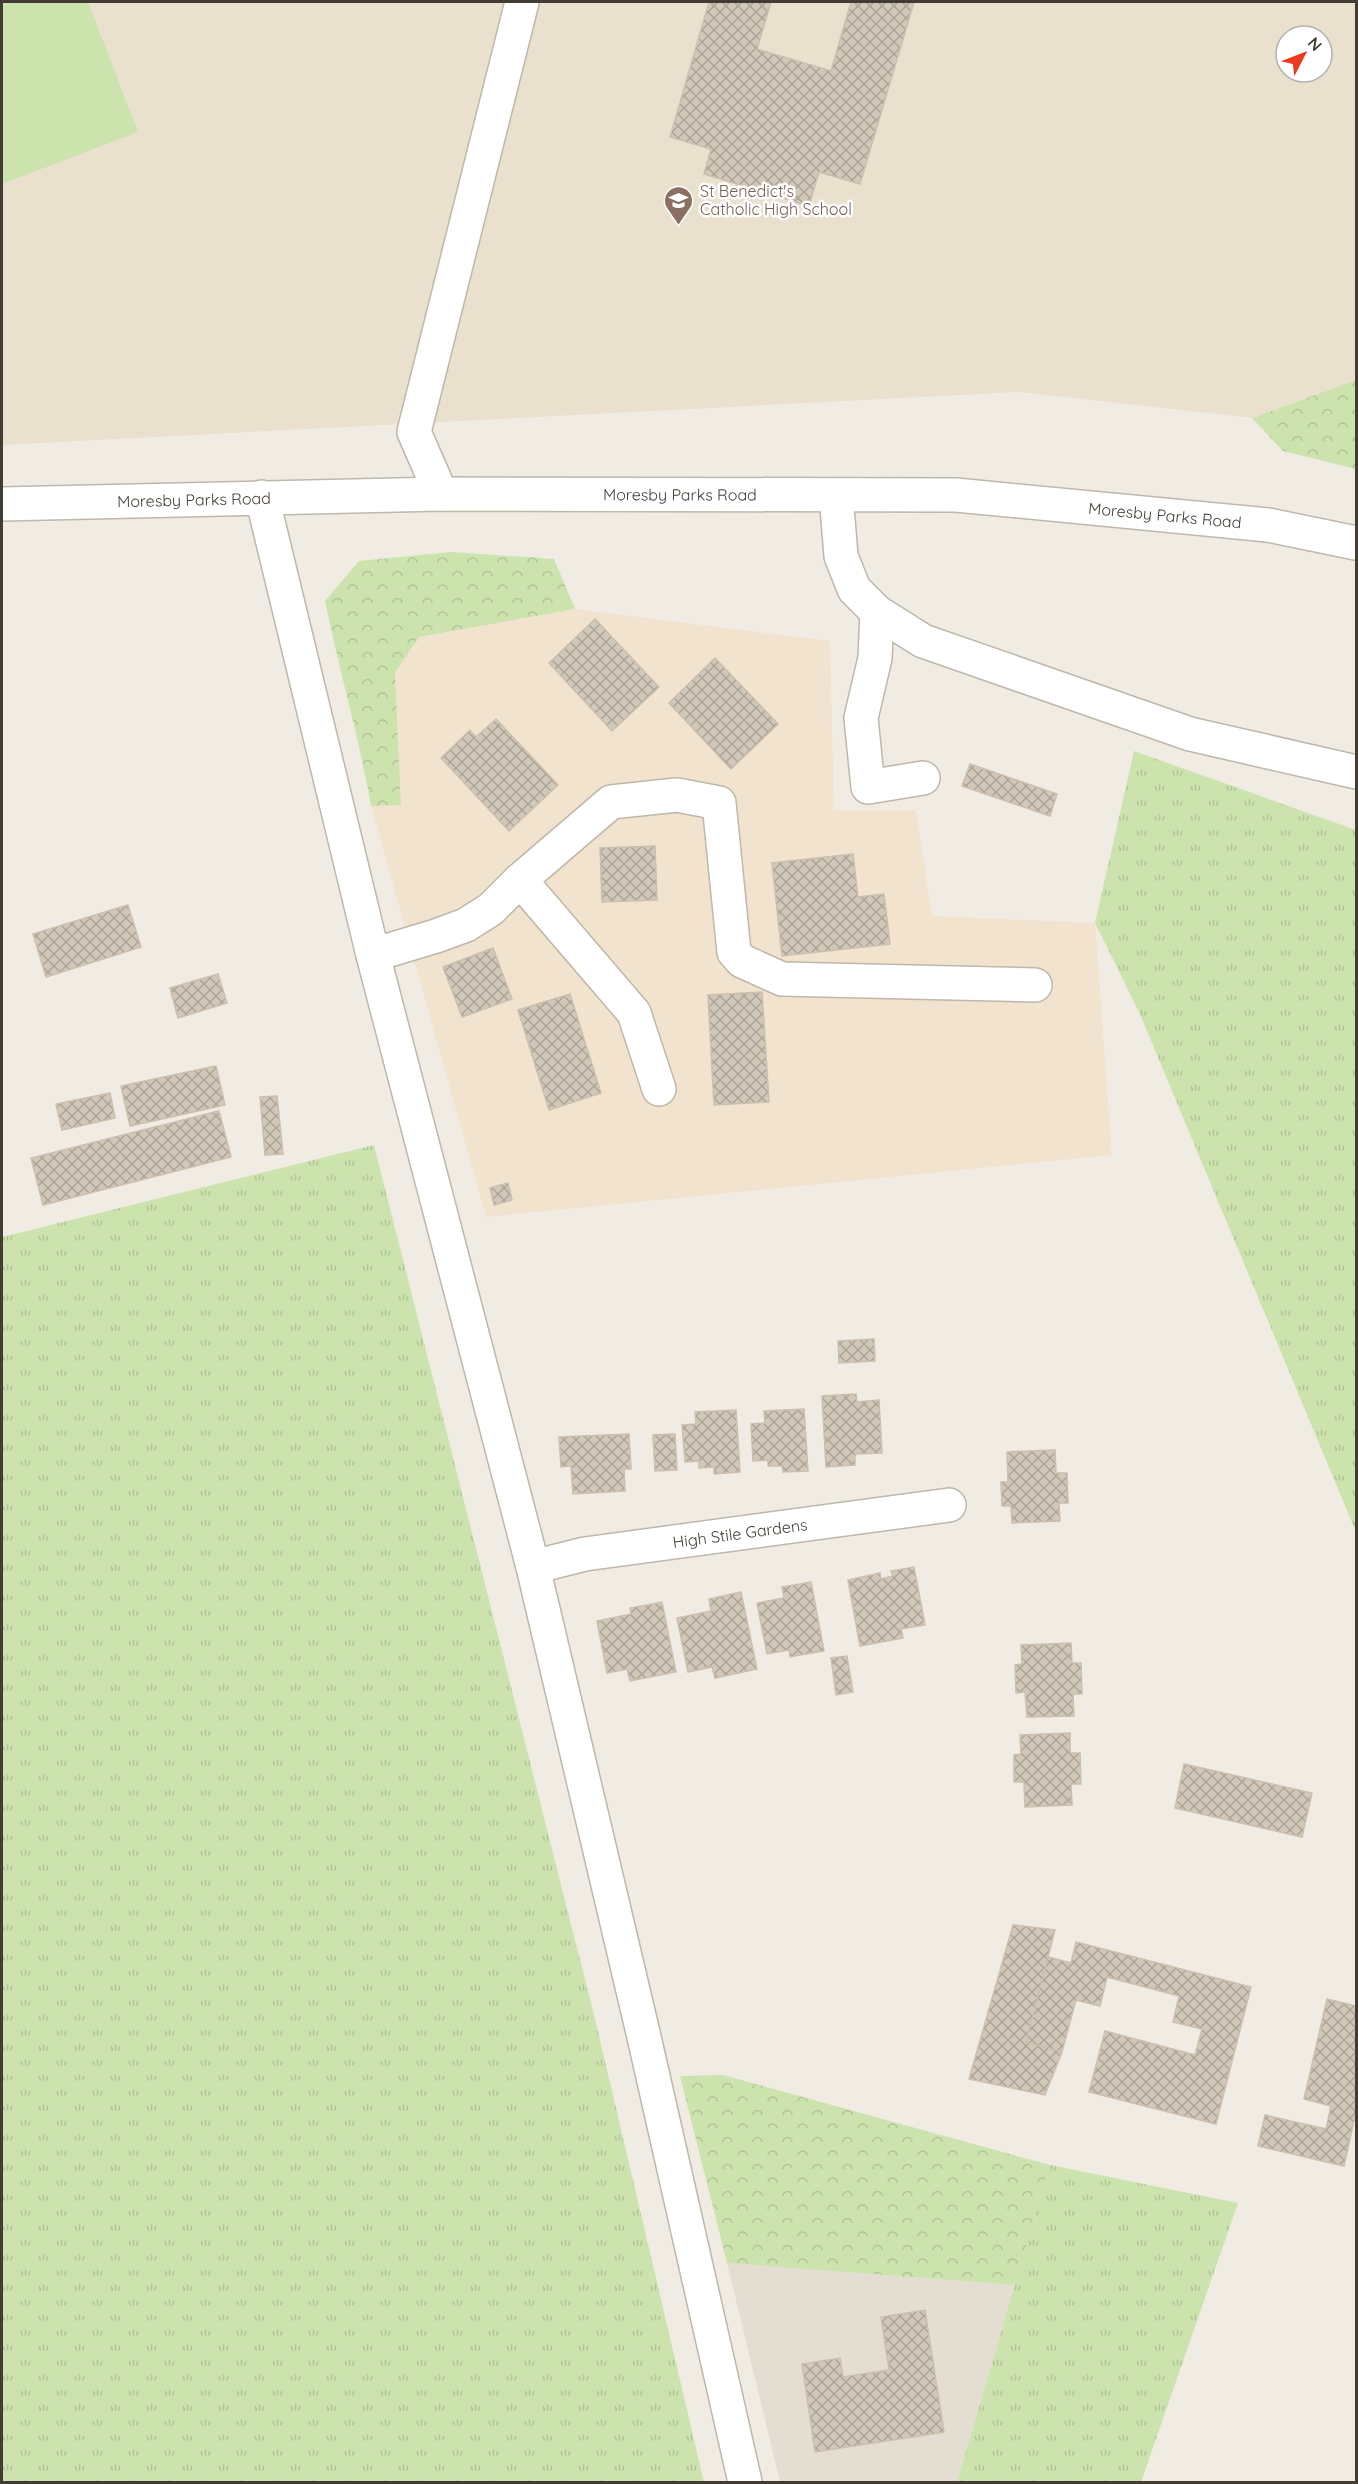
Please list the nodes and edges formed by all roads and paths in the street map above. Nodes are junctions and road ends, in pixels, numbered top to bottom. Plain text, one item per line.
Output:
1 (522, 2) edge
2 (441, 494) junction
3 (836, 495) junction
4 (262, 498) junction
5 (2, 504) edge
6 (1356, 543) edge
7 (877, 612) junction
8 (1356, 772) edge
9 (923, 778) dead end
10 (520, 880) junction
11 (373, 955) junction
12 (1035, 986) dead end
13 (659, 1089) dead end
14 (949, 1505) dead end
15 (533, 1567) junction
16 (745, 2482) edge

1 - 2 street
2 - 3 street, Moresby Parks Road
2 - 4 street, Moresby Parks Road
3 - 6 street, Moresby Parks Road
3 - 7 street
4 - 5 street, Moresby Parks Road
4 - 11 street
7 - 8 street
7 - 9 street
10 - 11 street
10 - 12 street
10 - 13 street
11 - 15 street
14 - 15 street, High Stile Gardens
15 - 16 street

